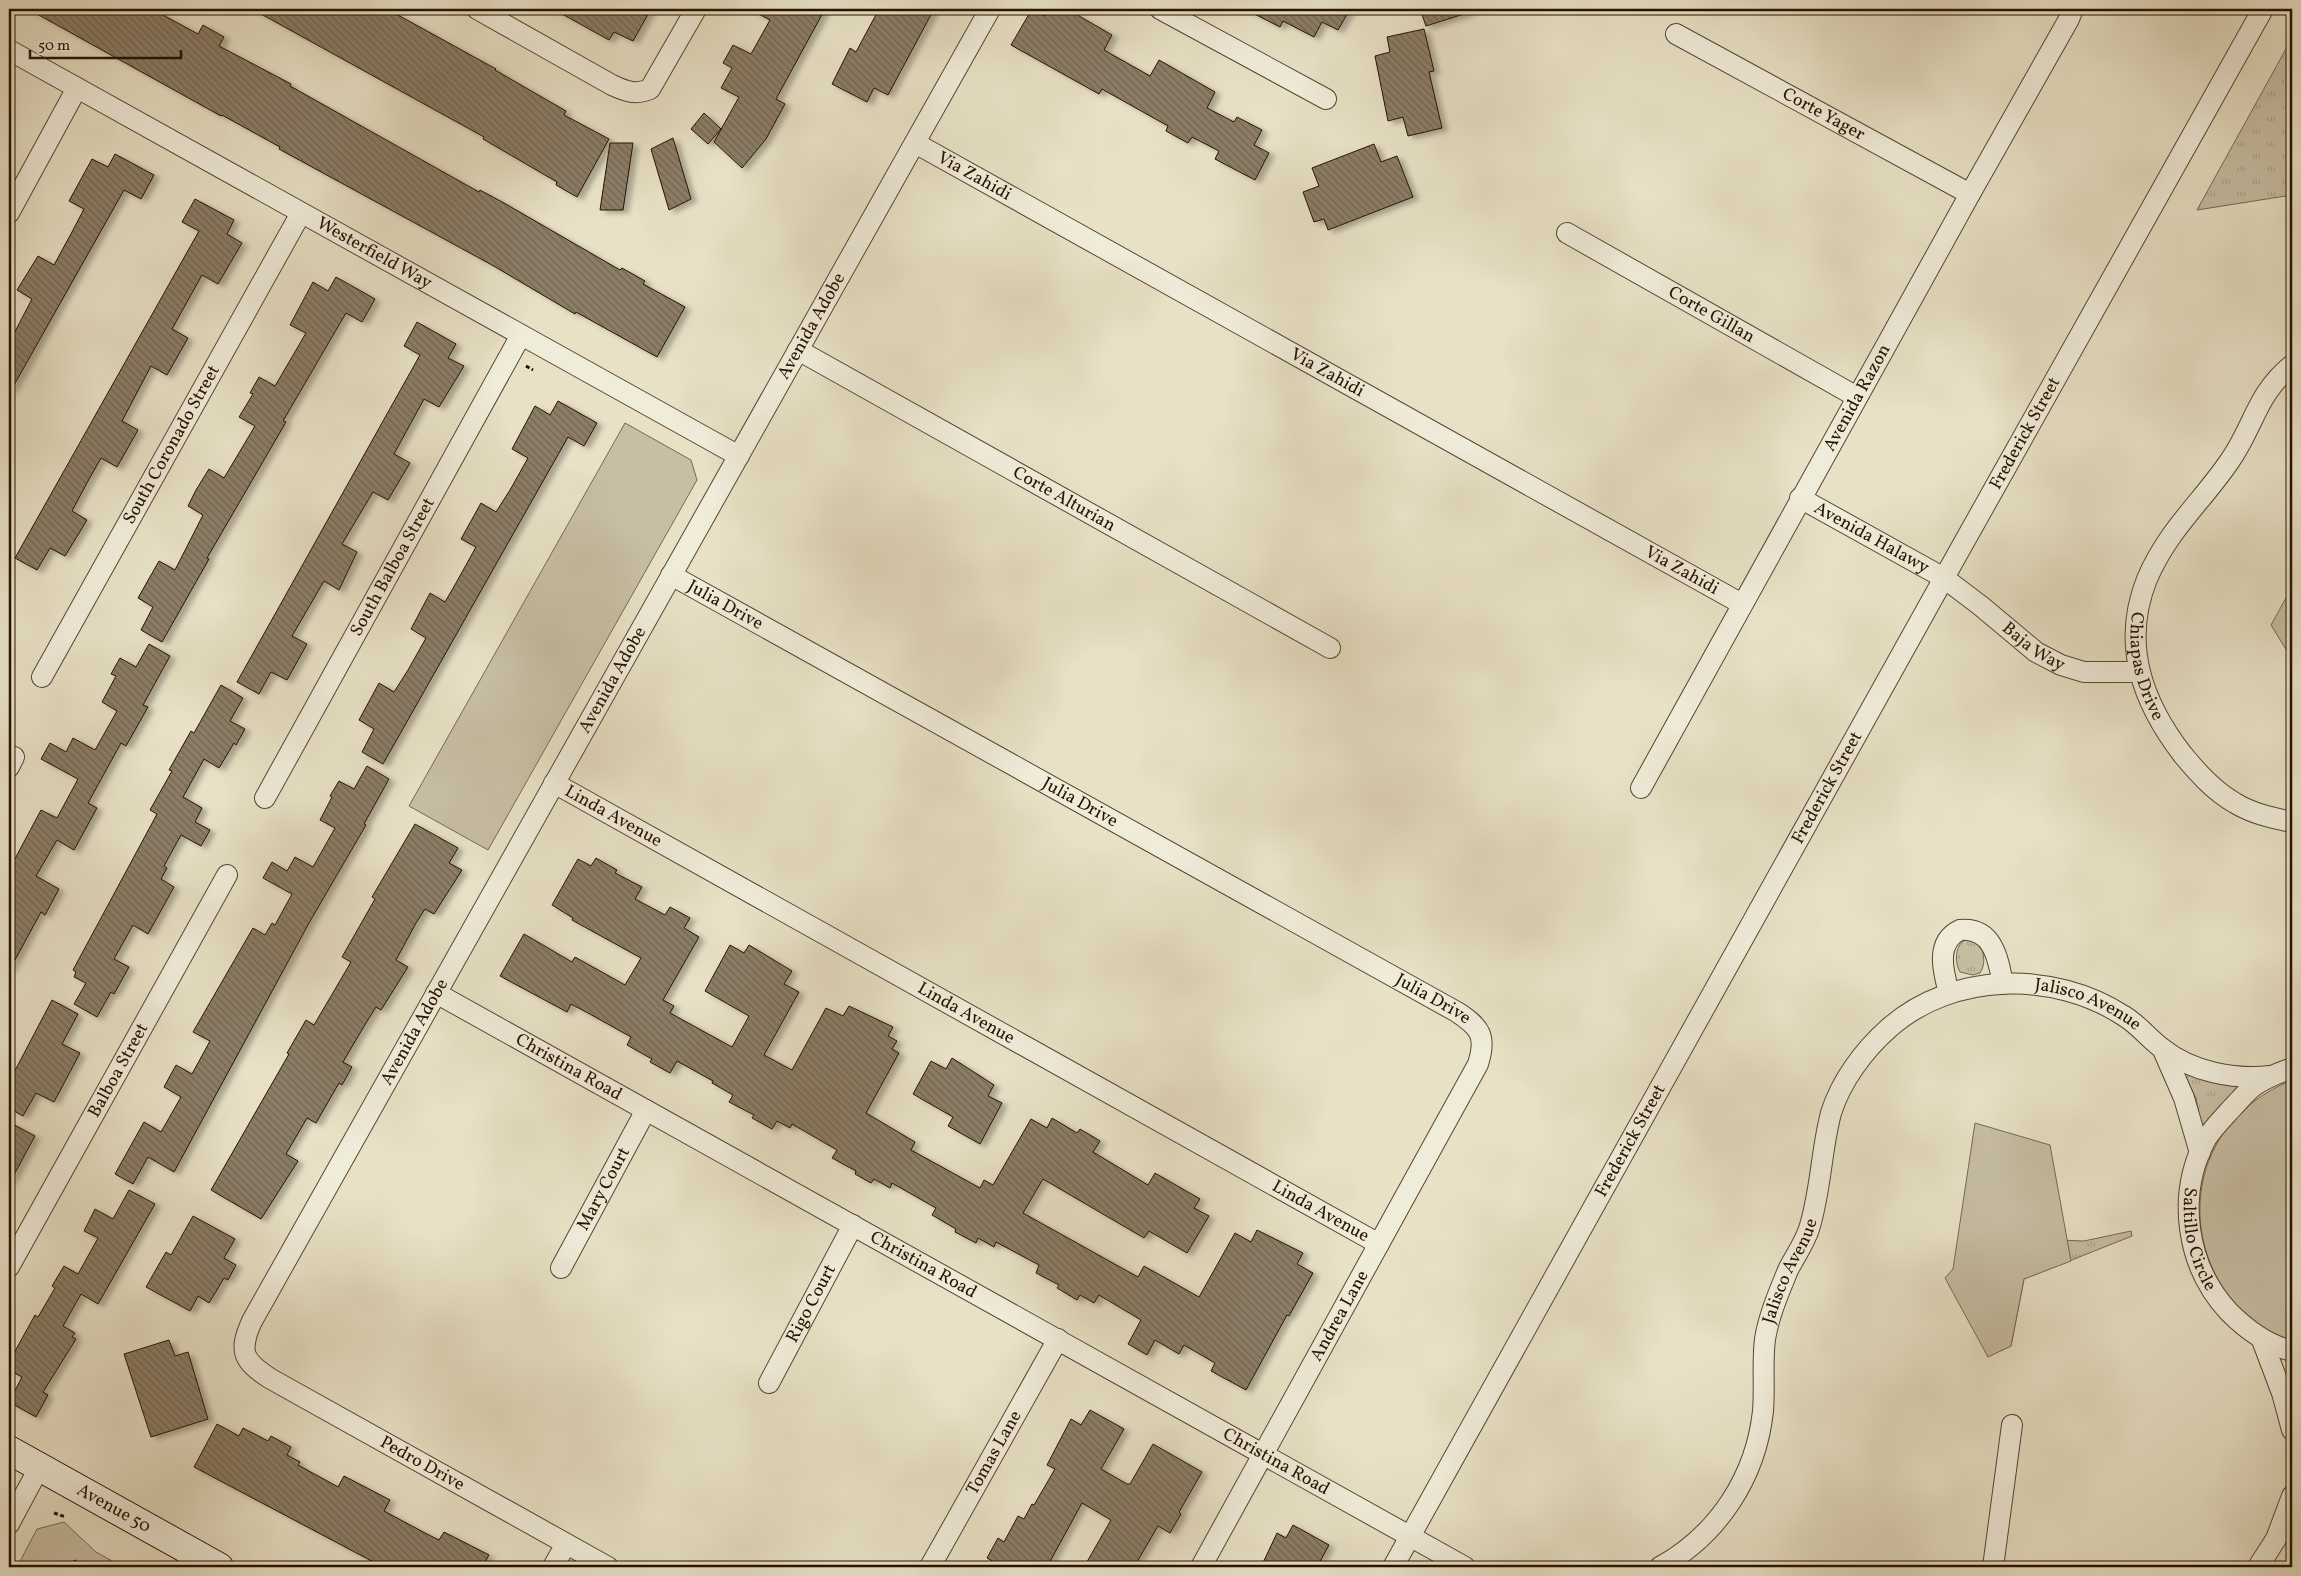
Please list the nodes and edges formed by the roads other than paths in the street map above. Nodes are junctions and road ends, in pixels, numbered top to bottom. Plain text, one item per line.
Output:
1 (477, 9) edge
2 (696, 9) edge
3 (990, 9) edge
4 (1160, 9) edge
5 (2073, 9) edge
6 (2263, 9) edge
7 (1676, 34) dead end
8 (9, 50) edge
9 (77, 88) junction
10 (1326, 99) dead end
11 (915, 143) junction
12 (1970, 194) junction
13 (9, 213) edge
14 (301, 213) junction
15 (1567, 233) dead end
16 (521, 335) junction
17 (798, 350) junction
18 (2292, 365) edge
19 (1857, 397) junction
20 (738, 456) junction
21 (1800, 498) junction
22 (671, 575) junction
23 (1944, 578) junction
24 (1742, 604) junction
25 (1330, 648) dead end
26 (2139, 672) junction
27 (42, 677) dead end
28 (554, 783) junction
29 (1641, 788) dead end
30 (265, 798) dead end
31 (2292, 822) edge
32 (227, 875) dead end
33 (2003, 984) junction
34 (436, 993) junction
35 (1949, 993) junction
36 (1482, 1035) joint
37 (2164, 1050) junction
38 (2292, 1068) edge
39 (2270, 1076) junction
40 (646, 1110) junction
41 (2200, 1153) junction
42 (853, 1225) junction
43 (1379, 1244) junction
44 (9, 1267) edge
45 (561, 1268) dead end
46 (1058, 1339) junction
47 (2262, 1340) junction
48 (2292, 1351) edge
49 (245, 1353) joint
50 (769, 1383) dead end
51 (2012, 1425) dead end
52 (2292, 1430) edge
53 (9, 1450) edge
54 (1264, 1455) junction
55 (39, 1468) junction
56 (2292, 1496) edge
57 (9, 1524) edge
58 (1410, 1537) junction
59 (566, 1544) junction
60 (219, 1567) edge
61 (553, 1567) edge
62 (608, 1567) edge
63 (930, 1567) edge
64 (1201, 1567) edge
65 (1393, 1567) edge
66 (1465, 1567) edge
67 (1660, 1567) edge
68 (1993, 1567) edge
69 (2258, 1567) edge

1 - 2 street
3 - 11 street, Avenida Adobe
4 - 10 street
5 - 12 street, Avenida Razon
6 - 23 street, Frederick Street
7 - 12 street, Corte Yager
8 - 9 street, Westerfield Way
9 - 13 street
9 - 14 street, Westerfield Way
11 - 17 street, Avenida Adobe
11 - 24 street, Via Zahidi
12 - 19 street, Avenida Razon
14 - 16 street, Westerfield Way
14 - 27 street, South Coronado Street
15 - 19 street, Corte Gillan
16 - 20 street, Westerfield Way
16 - 30 street, South Balboa Street
17 - 20 street, Avenida Adobe
17 - 25 street, Corte Alturian
18 - 26 street, Chiapas Drive
19 - 21 street, Avenida Razon
20 - 22 street, Avenida Adobe
21 - 23 street, Avenida Halawy
21 - 24 street, Avenida Razon
22 - 28 street, Avenida Adobe
22 - 36 street, Julia Drive
23 - 26 street, Baja Way
23 - 58 street, Frederick Street
24 - 29 street, Avenida Razon
26 - 31 street, Chiapas Drive
28 - 34 street, Avenida Adobe
28 - 43 street, Linda Avenue
32 - 44 street, Balboa Street
33 - 35 street, Jalisco Avenue
33 - 35 street
33 - 37 street, Jalisco Avenue
34 - 40 street, Christina Road
34 - 49 street, Avenida Adobe
35 - 67 street, Jalisco Avenue
36 - 43 street, Andrea Lane
37 - 39 street, Jalisco Avenue
37 - 41 street, Jalisco Avenue
38 - 39 street, Saltillo Circle
39 - 41 street, Saltillo Circle
40 - 42 street, Christina Road
40 - 45 street, Mary Court
41 - 47 street, Saltillo Circle
42 - 46 street, Christina Road
42 - 50 street, Rigo Court
43 - 54 street, Andrea Lane
46 - 54 street, Christina Road
46 - 63 street, Tomas Lane
47 - 48 street, Saltillo Circle
47 - 52 street
49 - 59 street, Pedro Drive
51 - 68 street
53 - 55 main road, Avenue 50
54 - 58 street, Christina Road
54 - 64 street, Andrea Lane
55 - 57 street
55 - 60 main road, Avenue 50
56 - 69 street
58 - 65 street, Frederick Street
58 - 66 street
59 - 61 street
59 - 62 street, Pedro Drive

